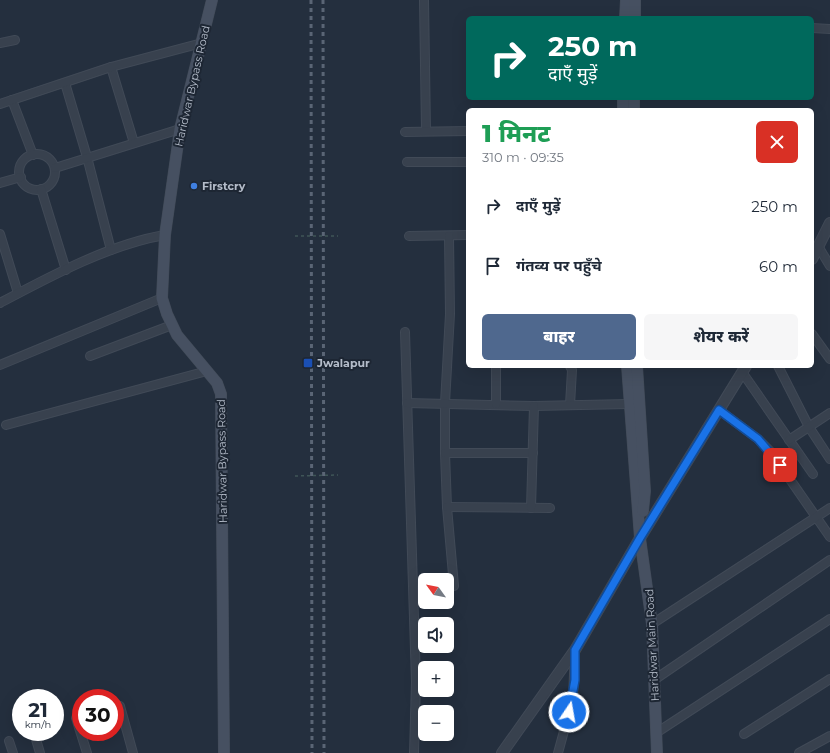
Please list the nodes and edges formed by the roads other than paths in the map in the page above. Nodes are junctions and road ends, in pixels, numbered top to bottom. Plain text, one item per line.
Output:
1 (212, 0) edge
2 (424, 0) edge
3 (626, 0) edge
4 (635, 0) edge
5 (625, 16) edge
6 (635, 16) edge
7 (814, 28) edge
8 (830, 29) edge
9 (14, 40) dead end
10 (0, 43) edge
11 (202, 43) junction
12 (111, 67) junction
13 (65, 83) junction
14 (12, 100) junction
15 (0, 104) edge
16 (180, 128) junction
17 (426, 131) junction
18 (466, 131) edge
19 (405, 132) dead end
20 (134, 144) junction
21 (33, 155) junction
22 (87, 157) junction
23 (407, 162) dead end
24 (466, 162) edge
25 (55, 168) junction
26 (21, 177) junction
27 (0, 183) edge
28 (41, 189) junction
29 (830, 223) edge
30 (0, 234) edge
31 (165, 235) junction
32 (466, 235) edge
33 (409, 236) dead end
34 (449, 236) junction
35 (818, 246) junction
36 (111, 250) junction
37 (814, 255) edge
38 (830, 266) edge
39 (66, 270) junction
40 (18, 293) junction
41 (162, 298) junction
42 (0, 303) edge
43 (172, 325) junction
44 (405, 332) dead end
45 (814, 337) edge
46 (90, 356) dead end
47 (830, 359) edge
48 (0, 365) edge
49 (496, 368) edge
50 (571, 368) edge
51 (627, 368) edge
52 (638, 368) edge
53 (779, 368) edge
54 (744, 369) edge
55 (207, 371) junction
56 (407, 403) junction
57 (445, 403) junction
58 (496, 404) junction
59 (629, 404) junction
60 (570, 405) junction
61 (534, 406) junction
62 (719, 410) junction
63 (830, 413) edge
64 (6, 425) dead end
65 (809, 427) junction
66 (789, 440) junction
67 (445, 453) junction
68 (533, 453) junction
69 (830, 459) edge
70 (813, 474) dead end
71 (447, 507) junction
72 (531, 508) junction
73 (550, 508) dead end
74 (830, 508) edge
75 (817, 517) junction
76 (830, 537) edge
77 (640, 538) junction
78 (830, 560) edge
79 (453, 573) edge
80 (830, 619) edge
81 (652, 624) junction
82 (575, 650) junction
83 (830, 679) edge
84 (654, 680) junction
85 (124, 720) edge
86 (656, 733) junction
87 (744, 734) dead end
88 (830, 736) edge
89 (9, 741) dead end
90 (36, 741) edge
91 (83, 741) edge
92 (13, 753) edge
93 (40, 753) edge
94 (87, 753) edge
95 (133, 753) edge
96 (224, 753) edge
97 (414, 753) edge
98 (502, 753) edge
99 (558, 753) edge
100 (657, 753) edge
101 (799, 753) edge

1 - 11 main road, Haridwar Bypass Road
2 - 17 street
3 - 5 main road
4 - 6 main road
7 - 8 street
9 - 10 street
11 - 12 street
11 - 16 main road, Haridwar Bypass Road
12 - 13 street
12 - 20 street
13 - 14 street
13 - 22 street
14 - 15 street
14 - 21 street
16 - 20 street
16 - 31 main road, Haridwar Bypass Road
17 - 18 street
17 - 19 street
20 - 22 street
21 - 25 street
21 - 26 street
22 - 25 street
22 - 36 street
23 - 24 street
25 - 28 street
26 - 27 street
26 - 28 street
28 - 39 street
29 - 35 street
30 - 40 street
31 - 36 street
31 - 41 main road, Haridwar Bypass Road
32 - 34 street
33 - 34 street
34 - 57 street
35 - 37 street
35 - 38 street
36 - 39 street
39 - 40 street
40 - 42 street
41 - 43 main road, Haridwar Bypass Road
41 - 48 street
43 - 46 street
43 - 55 main road, Haridwar Bypass Road
44 - 56 street
45 - 47 street
49 - 58 street
50 - 60 street
51 - 59 main road, Haridwar Main Road
52 - 77 main road, Haridwar Main Road
53 - 65 street
54 - 62 street
54 - 66 street
55 - 64 street
55 - 96 main road, Haridwar Bypass Road
56 - 57 street
56 - 97 street
57 - 58 street
57 - 67 street
58 - 61 street
59 - 60 street
59 - 77 main road, Haridwar Main Road
60 - 61 street
61 - 68 street
62 - 75 street
62 - 77 street
63 - 65 street
65 - 66 street
65 - 69 street
66 - 70 street
67 - 68 street
67 - 71 street
68 - 72 street
71 - 72 street
71 - 79 street
72 - 73 street
74 - 75 street
75 - 76 street
75 - 81 street
77 - 81 main road, Haridwar Main Road
77 - 82 street
78 - 84 street
80 - 86 street
81 - 84 main road, Haridwar Main Road
82 - 98 street
82 - 99 street
83 - 87 street
84 - 86 main road, Haridwar Main Road
85 - 95 street
86 - 100 main road, Haridwar Main Road
88 - 101 street
89 - 92 street
90 - 93 street
91 - 94 street

